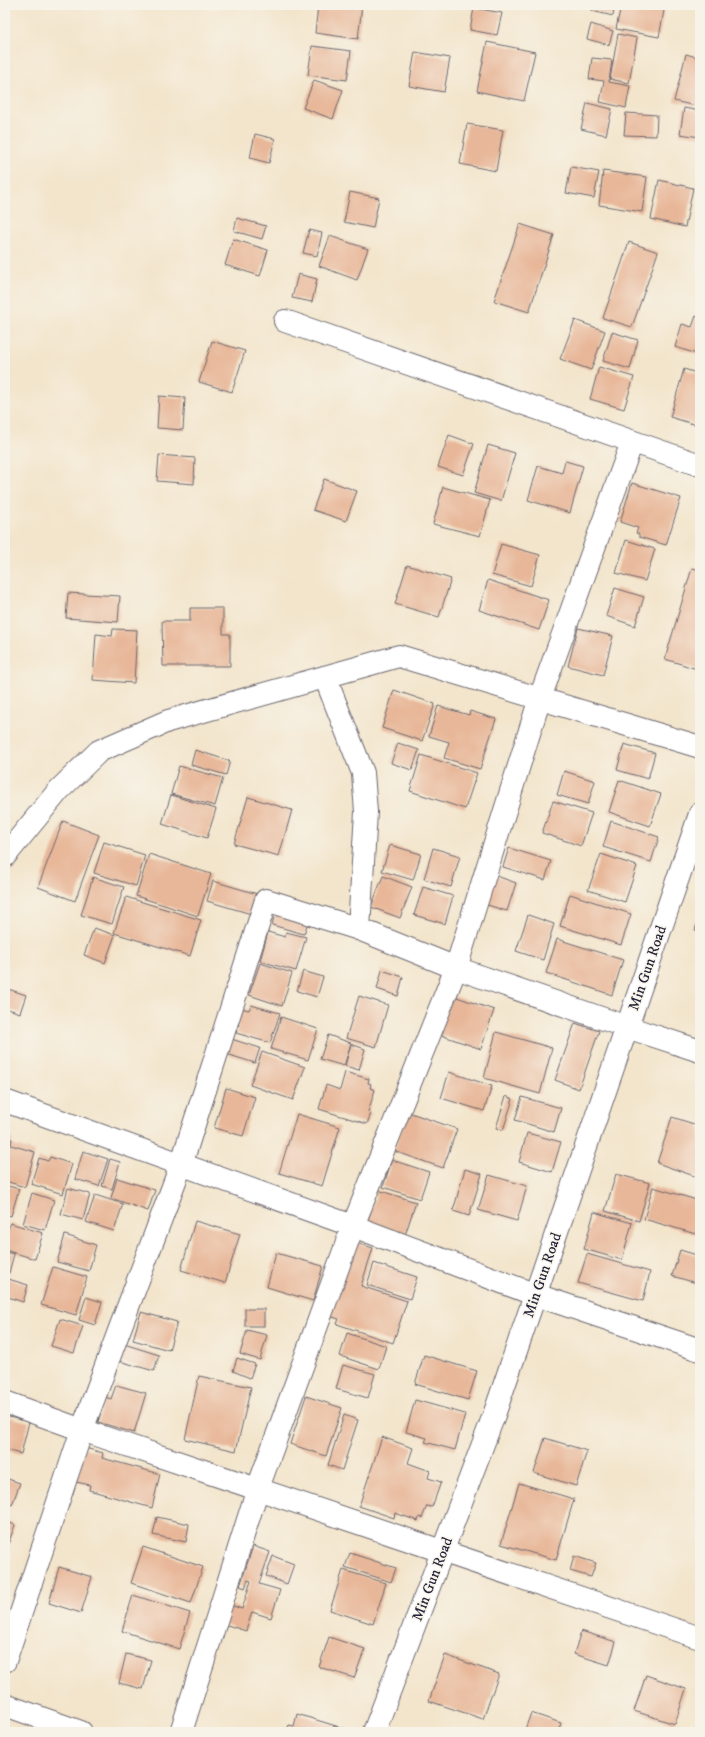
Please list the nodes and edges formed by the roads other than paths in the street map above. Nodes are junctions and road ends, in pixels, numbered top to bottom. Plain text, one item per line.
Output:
1 (285, 321) dead end
2 (632, 442) junction
3 (700, 465) edge
4 (325, 677) junction
5 (540, 698) junction
6 (700, 747) edge
7 (700, 814) edge
8 (5, 856) edge
9 (359, 929) junction
10 (456, 968) junction
11 (627, 1027) junction
12 (700, 1051) edge
13 (5, 1102) edge
14 (181, 1165) junction
15 (353, 1226) junction
16 (536, 1295) junction
17 (700, 1350) edge
18 (5, 1402) edge
19 (82, 1430) junction
20 (258, 1488) junction
21 (443, 1550) junction
22 (700, 1638) edge
23 (5, 1661) edge
24 (5, 1705) edge
25 (81, 1732) edge
26 (181, 1732) edge
27 (374, 1732) edge

1 - 2 street
2 - 3 street
2 - 5 street
4 - 5 street
4 - 8 street
4 - 9 street
5 - 6 street
5 - 10 street
7 - 11 street, Min Gun Road
9 - 10 street
9 - 14 street
10 - 11 street
10 - 15 street
11 - 12 street
11 - 16 street, Min Gun Road
13 - 14 street
14 - 15 street
14 - 19 street
15 - 16 street
15 - 20 street
16 - 17 street
16 - 21 street, Min Gun Road
18 - 19 street
19 - 20 street
19 - 23 street
20 - 21 street
20 - 26 street
21 - 22 street
21 - 27 street, Min Gun Road
24 - 25 street

